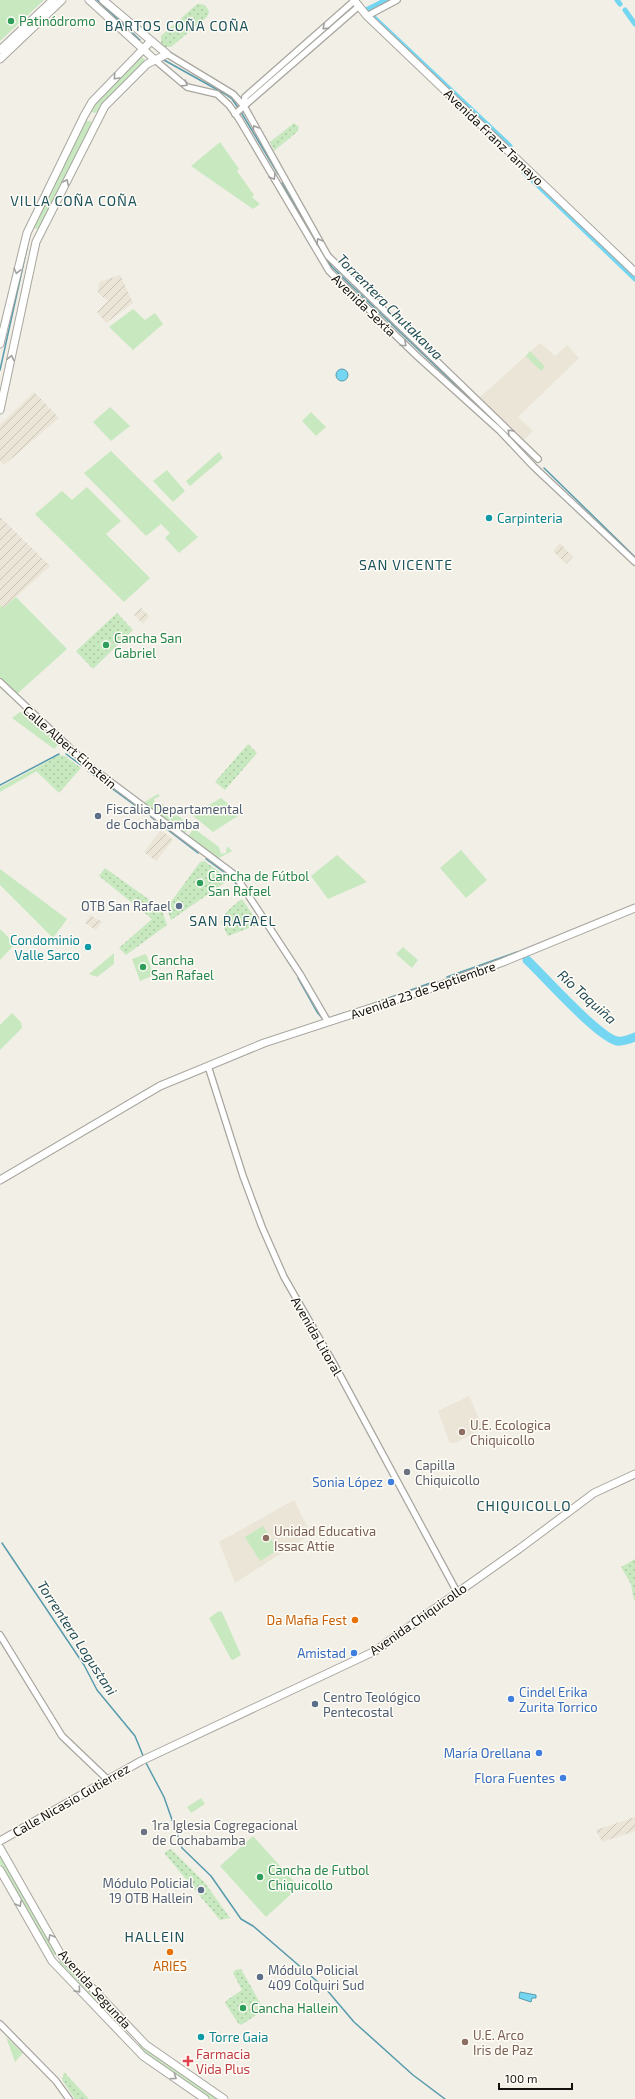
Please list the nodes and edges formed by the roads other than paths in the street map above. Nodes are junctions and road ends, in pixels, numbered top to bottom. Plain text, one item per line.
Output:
1 (53, 0) edge
2 (62, 0) edge
3 (89, 0) edge
4 (103, 0) edge
5 (397, 0) edge
6 (354, 2) edge
7 (367, 16) junction
8 (147, 45) junction
9 (0, 50) edge
10 (162, 57) junction
11 (0, 59) edge
12 (240, 110) junction
13 (635, 272) edge
14 (0, 344) edge
15 (0, 410) edge
16 (538, 459) dead end
17 (635, 562) edge
18 (0, 682) edge
19 (635, 908) edge
20 (328, 1022) junction
21 (208, 1066) junction
22 (0, 1180) edge
23 (634, 1477) edge
24 (457, 1592) junction
25 (0, 1635) edge
26 (145, 1759) joint
27 (108, 1779) junction
28 (0, 1841) edge
29 (0, 1848) edge
30 (0, 1870) edge
31 (0, 2024) edge
32 (69, 2099) edge
33 (205, 2099) edge
34 (224, 2099) edge

1 - 9 main road
2 - 11 main road
3 - 8 main road, Avenida Sexta
4 - 8 main road, Avenida Sexta
5 - 7 street
6 - 7 main road, Avenida Franz Tamayo
6 - 12 street
7 - 13 main road, Avenida Franz Tamayo
8 - 10 main road, Avenida Sexta
8 - 10 main road, Avenida Sexta
8 -> 14 main road
10 - 12 street, Avenida Sexta
10 -> 12 street, Avenida Sexta
15 -> 10 main road
16 -> 12 street, Avenida Sexta
12 -> 17 street, Avenida Sexta
18 - 20 street, Calle Albert Einstein
19 - 20 main road, Avenida 23 de Septiembre
20 - 21 main road, Avenida 23 de Septiembre
21 - 22 main road, Avenida 23 de Septiembre
21 - 24 street, Avenida Litoral
23 - 24 main road, Avenida Chiquicollo
24 - 26 main road, Avenida Chiquicollo
25 - 27 street
26 - 27 main road, Calle Nicasio Gutierrez
27 - 28 main road, Calle Nicasio Gutierrez
34 -> 29 main road, Avenida Segunda
30 -> 33 main road, Avenida Segunda
31 - 32 street

